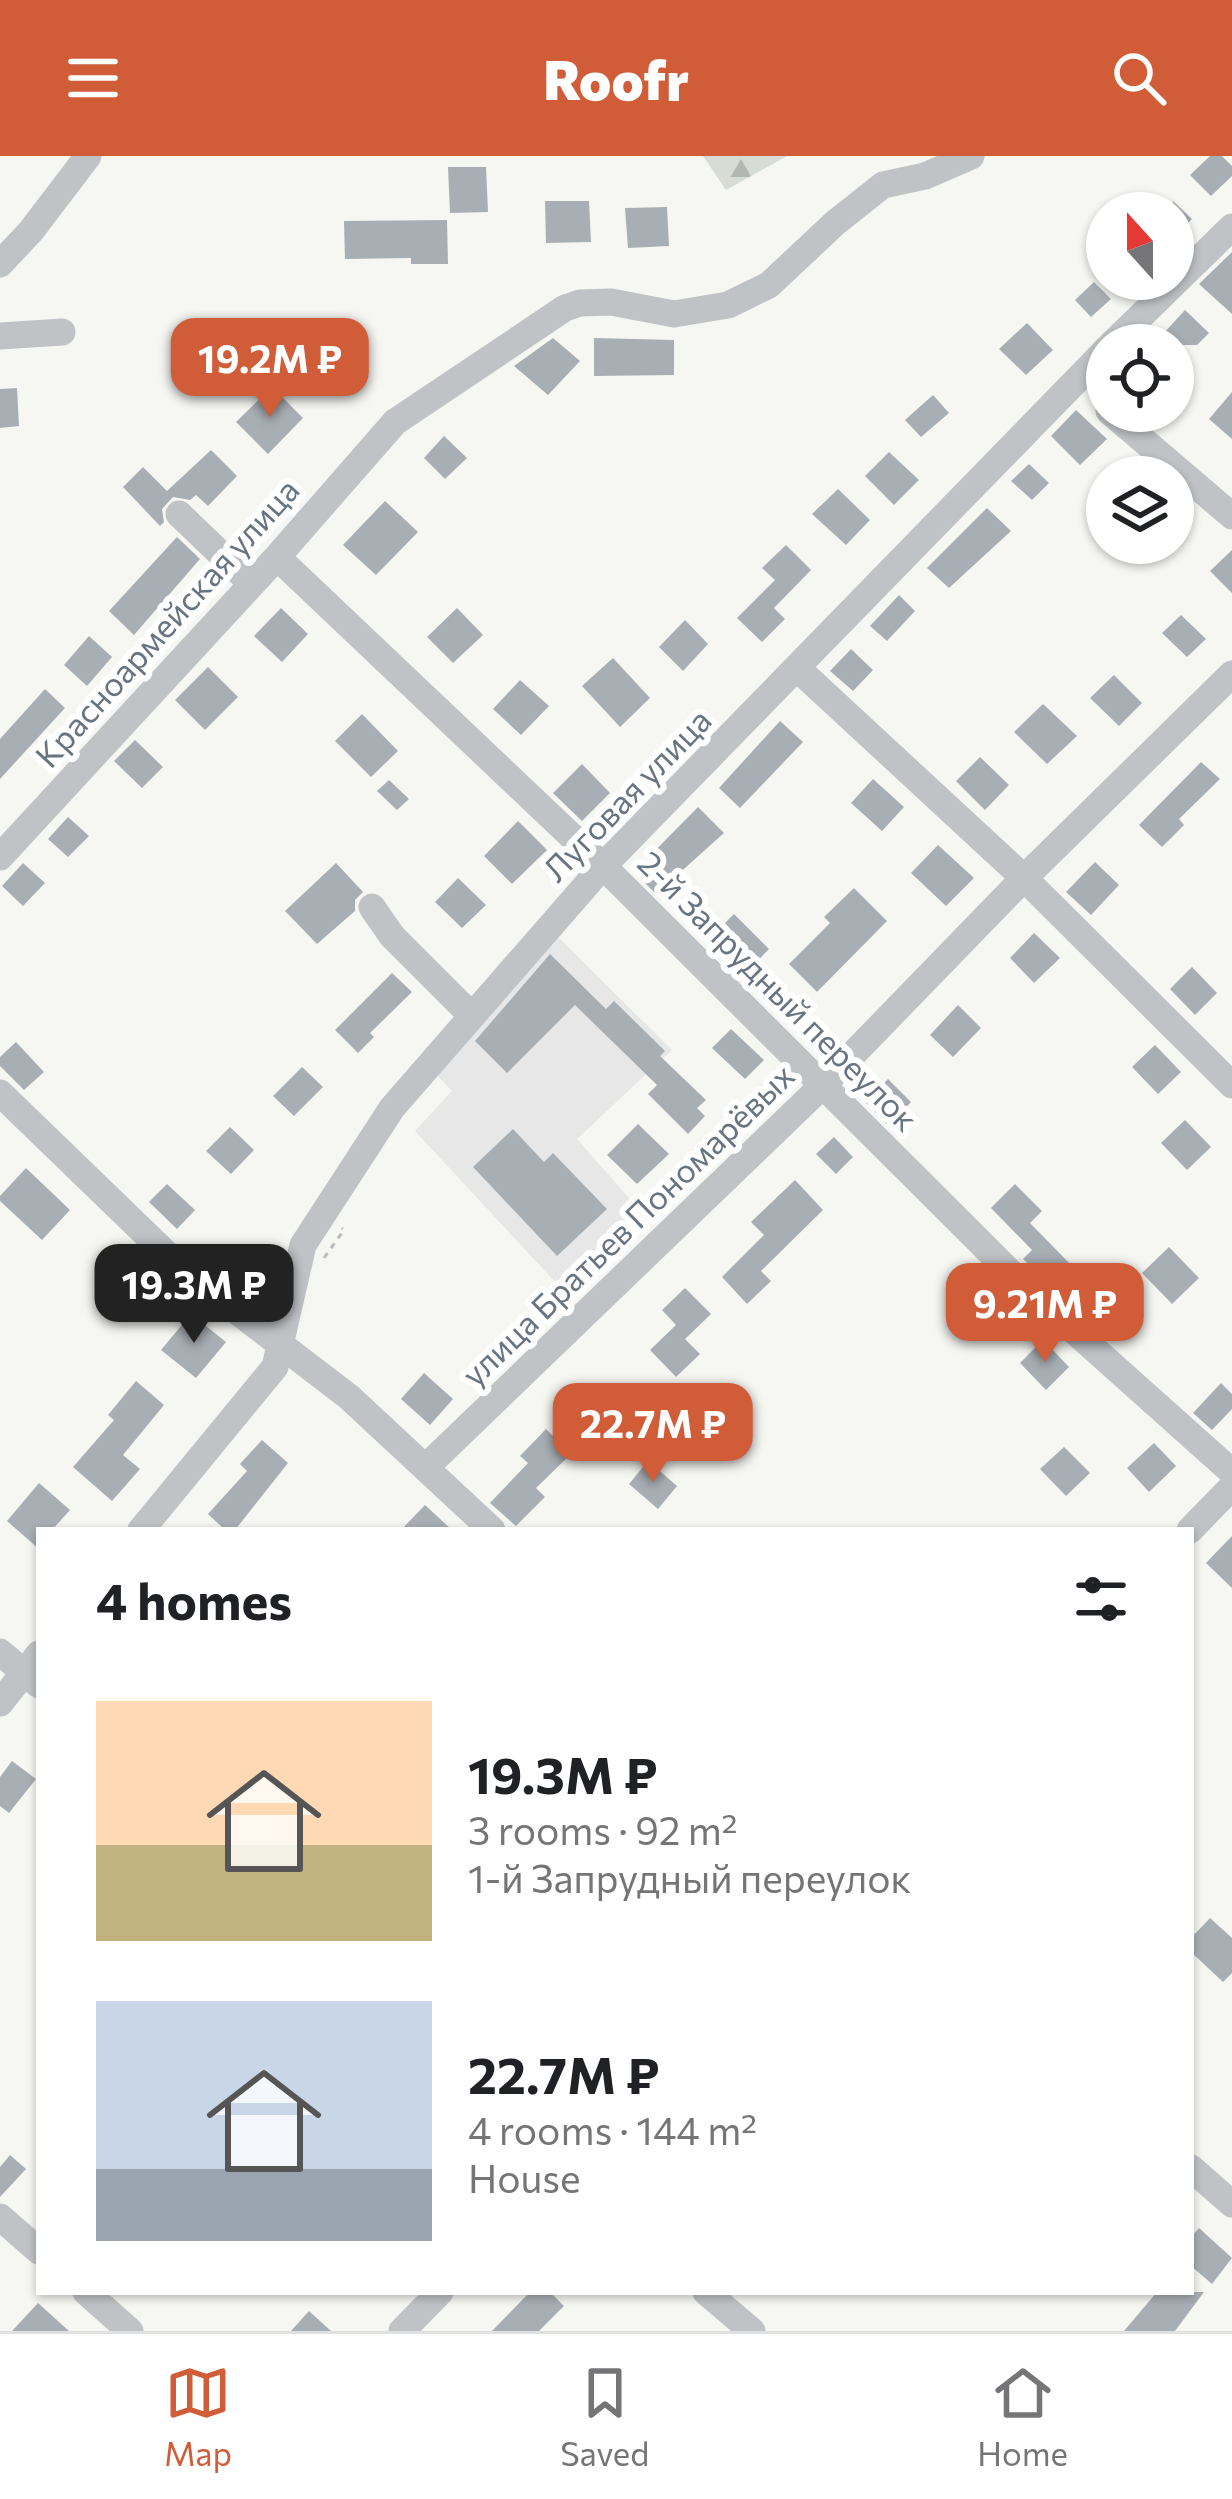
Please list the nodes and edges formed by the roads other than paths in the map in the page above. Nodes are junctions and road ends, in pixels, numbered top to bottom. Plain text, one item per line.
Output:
1 (88, 156) edge
2 (971, 156) edge
3 (1232, 227) edge
4 (0, 264) edge
5 (1133, 324) edge
6 (62, 332) dead end
7 (0, 336) edge
8 (1086, 369) edge
9 (1074, 381) junction
10 (1086, 391) edge
11 (1134, 432) edge
12 (179, 514) dead end
13 (1232, 516) edge
14 (278, 557) junction
15 (252, 584) junction
16 (798, 669) junction
17 (1232, 674) edge
18 (0, 857) edge
19 (603, 866) junction
20 (1024, 878) junction
21 (372, 908) dead end
22 (471, 1015) junction
23 (824, 1084) junction
24 (1232, 1085) edge
25 (0, 1094) edge
26 (283, 1345) junction
27 (426, 1467) junction
28 (1232, 1472) edge
29 (1232, 1487) edge
30 (143, 1527) edge
31 (489, 1527) edge
32 (1193, 1527) edge
33 (0, 1652) edge
34 (34, 1670) edge
35 (0, 1703) edge
36 (1194, 2171) edge
37 (1232, 2204) edge
38 (0, 2217) edge
39 (36, 2248) edge
40 (89, 2295) edge
41 (437, 2295) edge
42 (710, 2295) edge
43 (130, 2331) edge
44 (402, 2331) edge
45 (752, 2331) edge

1 - 4 street
2 - 14 street, Красноармейская улица
3 - 5 street, Луговая улица
6 - 7 street
8 - 9 street, Луговая улица
9 - 10 street
9 - 16 street, Луговая улица
11 - 13 street
12 - 15 street
14 - 15 street, Красноармейская улица
14 - 19 street, 2-й Запрудный переулок
15 - 18 street, Красноармейская улица
16 - 19 street, Луговая улица
16 - 20 street
17 - 20 street, улица Братьев Пономарёвых
19 - 22 street, Луговая улица
19 - 23 street, 2-й Запрудный переулок
20 - 23 street, улица Братьев Пономарёвых
20 - 24 street
21 - 22 street
22 - 26 street, Луговая улица
23 - 27 street, улица Братьев Пономарёвых
23 - 28 street, 2-й Запрудный переулок
25 - 26 street
26 - 27 street
26 - 30 street
27 - 31 street
29 - 32 street
33 - 34 street
34 - 35 street
36 - 37 street
38 - 39 street
40 - 43 street
41 - 44 street
42 - 45 street

